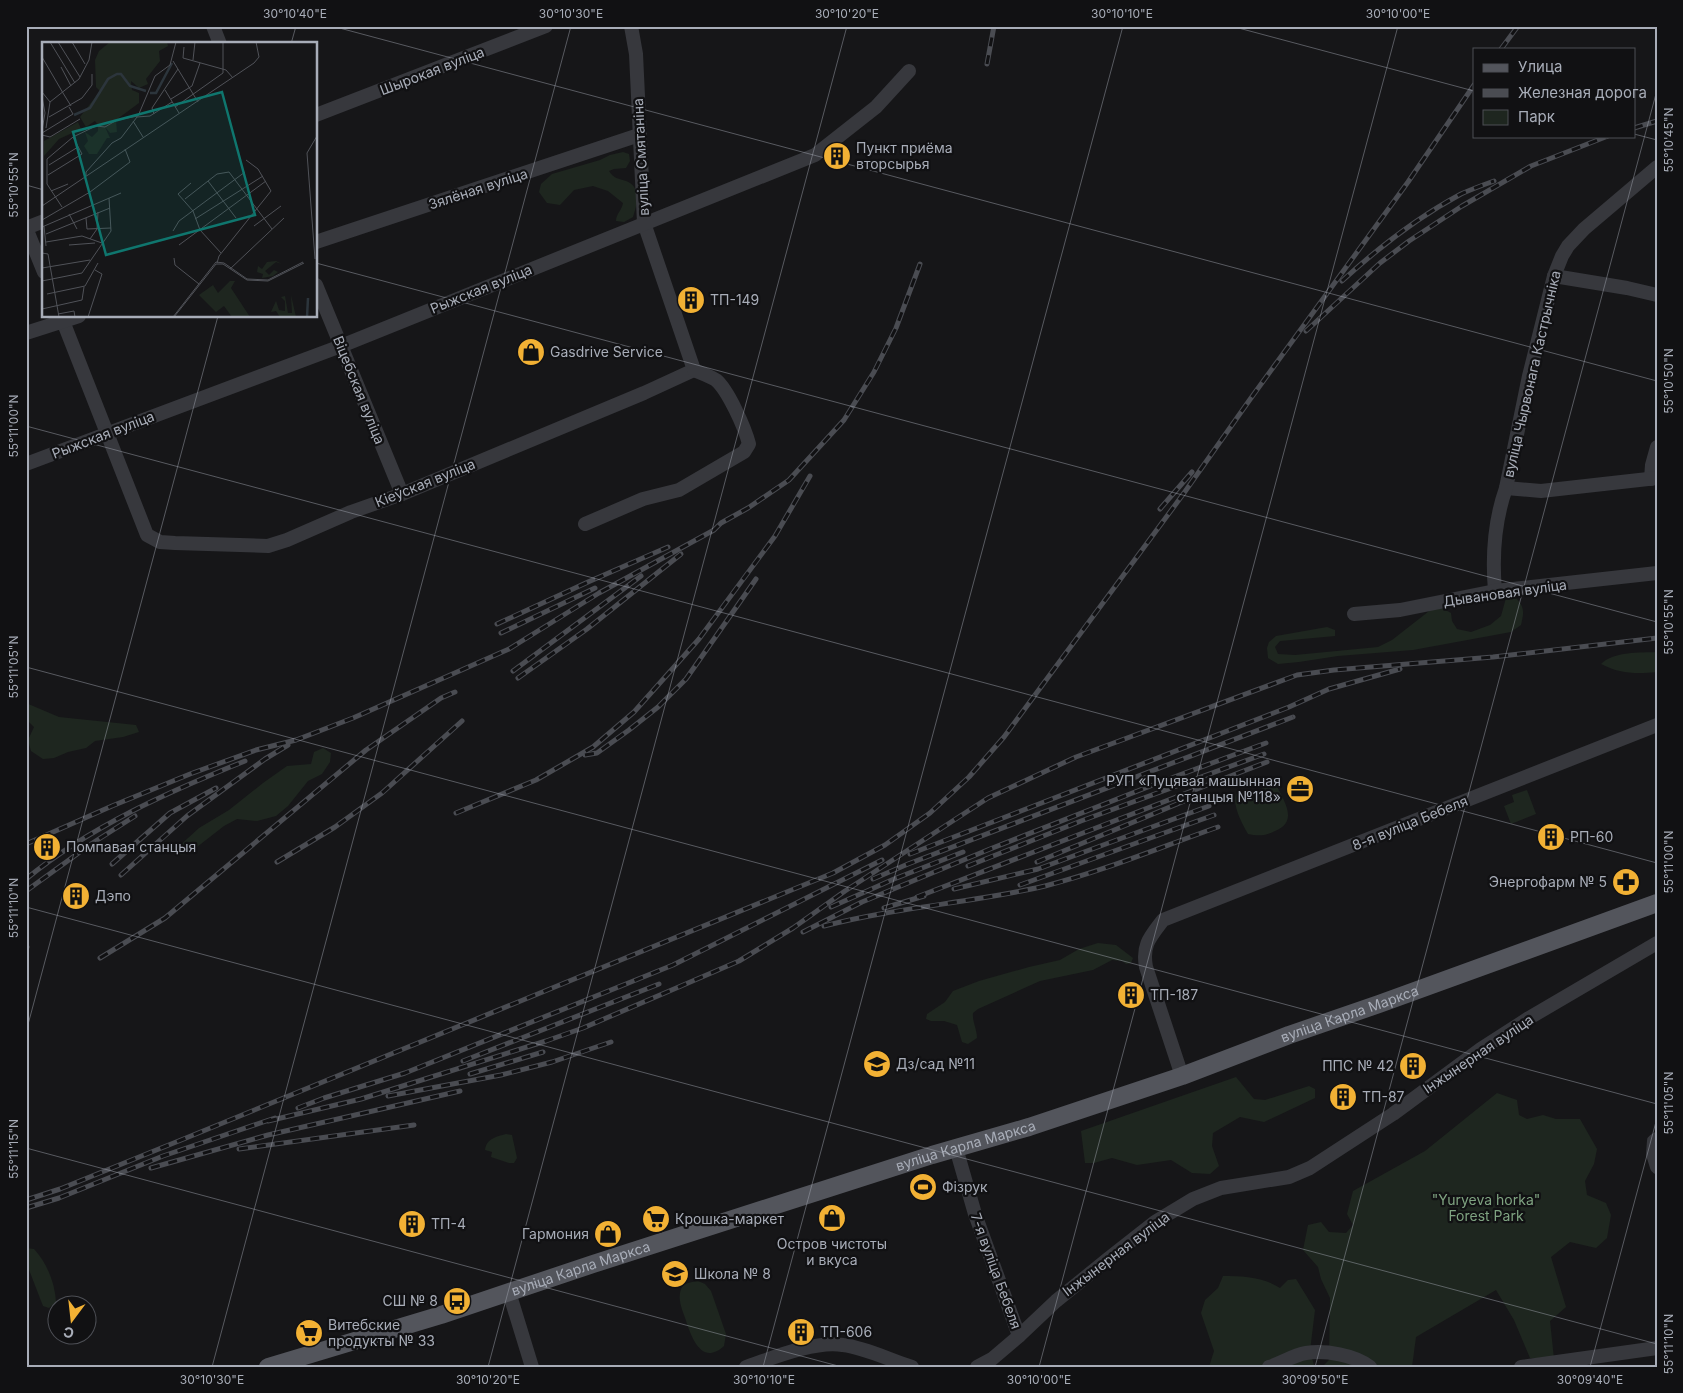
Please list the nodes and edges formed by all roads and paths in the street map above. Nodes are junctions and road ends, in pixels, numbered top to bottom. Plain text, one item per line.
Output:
1 (213, 26) edge
2 (546, 26) edge
3 (631, 26) edge
4 (219, 42) edge
5 (909, 70) dead end
6 (318, 114) edge
7 (639, 135) junction
8 (1657, 167) edge
9 (42, 222) edge
10 (644, 223) junction
11 (26, 228) edge
12 (318, 241) edge
13 (42, 267) edge
14 (1554, 276) junction
15 (318, 291) edge
16 (1657, 295) edge
17 (62, 319) edge
18 (26, 333) edge
19 (341, 346) junction
20 (694, 370) junction
21 (108, 433) junction
22 (1657, 446) edge
23 (26, 464) edge
24 (1654, 478) edge
25 (1506, 488) junction
26 (402, 494) junction
27 (586, 524) dead end
28 (1657, 574) edge
29 (1495, 591) junction
30 (1354, 614) dead end
31 (1657, 725) edge
32 (1657, 903) edge
33 (1657, 944) edge
34 (1182, 1076) junction
35 (1655, 1140) edge
36 (956, 1148) junction
37 (1657, 1167) edge
38 (509, 1292) junction
39 (1019, 1336) junction
40 (1657, 1348) edge
41 (786, 1360) edge
42 (278, 1365) edge
43 (532, 1367) edge
44 (746, 1367) edge
45 (912, 1367) edge
46 (977, 1367) edge
47 (1269, 1367) edge
48 (1370, 1367) edge
49 (1521, 1367) edge

1 - 4 street
2 - 6 street, Шырокая вуліца
3 - 7 street, вуліца Смятаніна
5 - 10 street, Рыжская вуліца
7 - 10 street, вуліца Смятаніна
7 - 12 street, Зялёная вуліца
8 - 14 street, вуліца Чырвонага Кастрычніка
9 - 11 street
10 - 19 street, Рыжская вуліца
10 - 20 street, вуліца Смятаніна
11 - 13 street
14 - 16 street
14 - 25 street, вуліца Чырвонага Кастрычніка
15 - 19 street, Віцебская вуліца
17 - 18 street
17 - 21 street
19 - 21 street, Рыжская вуліца
19 - 26 street, Віцебская вуліца
20 - 26 street, Кіеўская вуліца
20 - 27 street
21 - 23 street, Рыжская вуліца
21 - 26 street, Кіеўская вуліца
22 - 24 street
24 - 25 street
25 - 29 street, вуліца Чырвонага Кастрычніка
28 - 29 street, Дывановая вуліца
29 - 30 street, Дывановая вуліца
31 - 34 street, 8-я вуліца Бебеля
32 - 34 main road, вуліца Карла Маркса
33 - 39 street, Інжынерная вуліца
34 - 36 main road, вуліца Карла Маркса
35 - 37 street
36 - 38 main road, вуліца Карла Маркса
36 - 39 street, 7-я вуліца Бебеля
38 - 42 main road, вуліца Карла Маркса
38 - 43 street
39 - 46 street, Інжынерная вуліца
40 - 49 street
41 - 44 street
41 - 45 street
47 - 48 street

